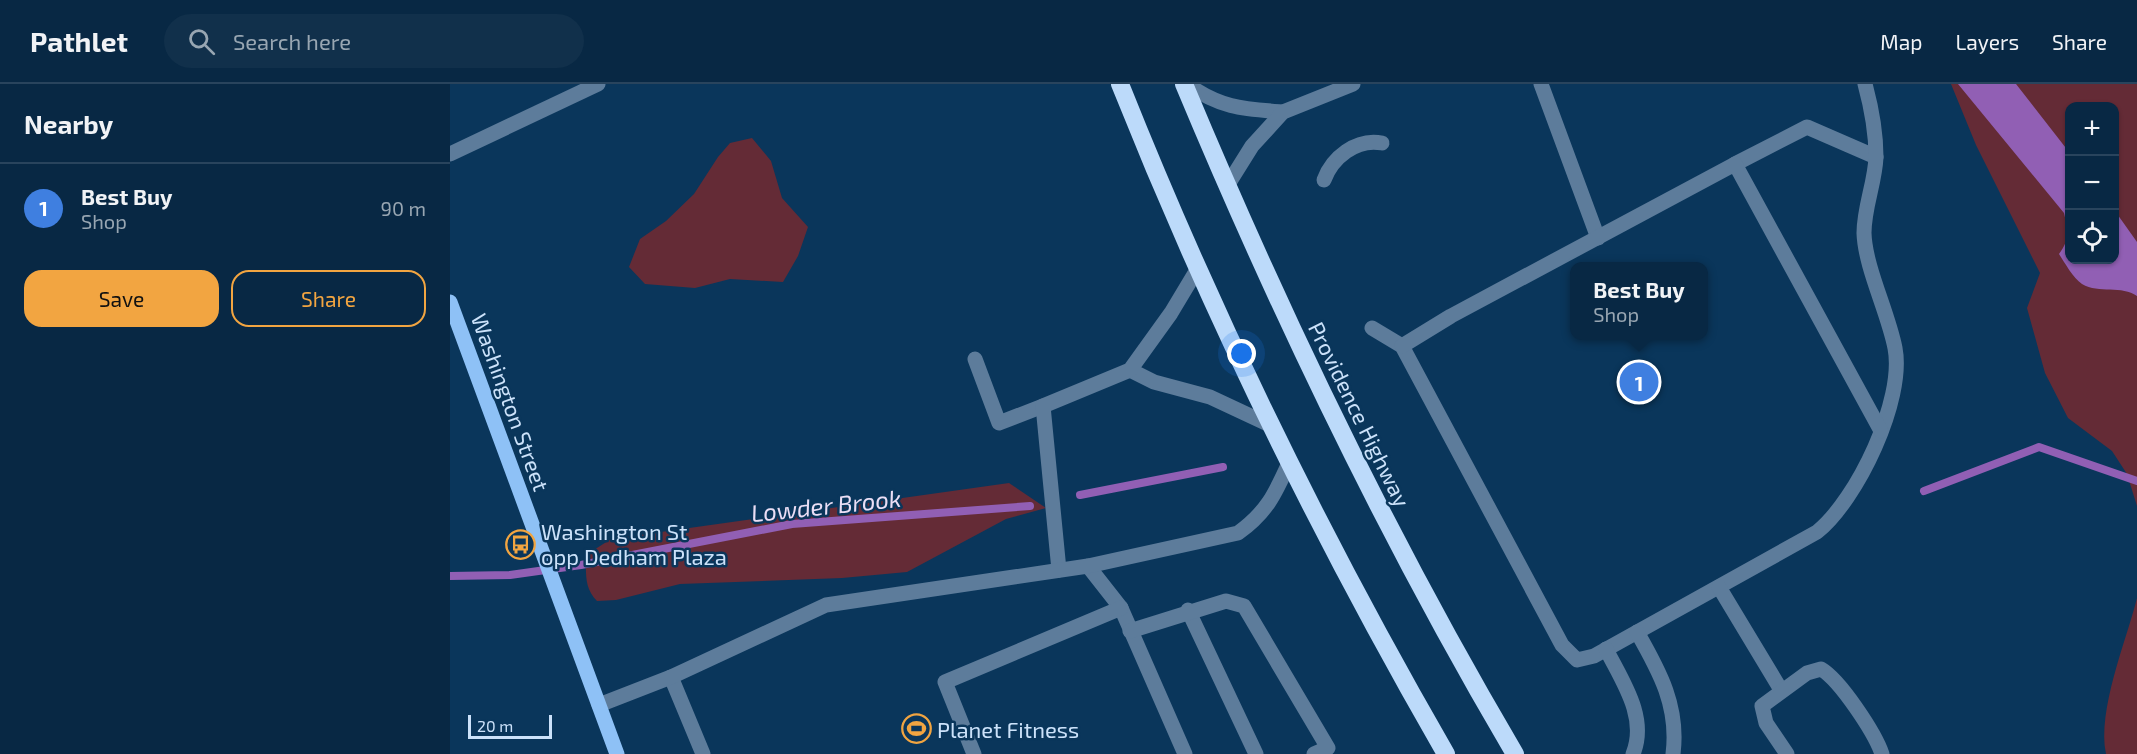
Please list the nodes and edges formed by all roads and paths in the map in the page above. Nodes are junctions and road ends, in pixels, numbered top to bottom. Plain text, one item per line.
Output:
1 (598, 84) edge
2 (1120, 84) edge
3 (1185, 84) edge
4 (1353, 84) edge
5 (1541, 84) edge
6 (1865, 84) edge
7 (1283, 112) junction
8 (1382, 143) dead end
9 (450, 154) edge
10 (1876, 157) junction
11 (1735, 164) junction
12 (1324, 180) dead end
13 (1227, 186) junction
14 (1598, 238) junction
15 (1198, 268) junction
16 (450, 302) edge
17 (1372, 328) dead end
18 (1402, 346) junction
19 (975, 359) dead end
20 (1130, 370) junction
21 (1043, 406) junction
22 (1272, 426) junction
23 (1881, 431) junction
24 (1289, 463) junction
25 (1088, 566) junction
26 (1059, 570) junction
27 (1719, 587) junction
28 (1121, 608) junction
29 (1188, 610) junction
30 (1130, 631) junction
31 (1637, 632) junction
32 (1606, 649) junction
33 (671, 677) junction
34 (1781, 690) junction
35 (599, 705) junction
36 (1328, 752) edge
37 (617, 754) edge
38 (703, 754) edge
39 (974, 754) edge
40 (1185, 754) edge
41 (1256, 754) edge
42 (1446, 754) edge
43 (1515, 754) edge
44 (1633, 754) edge
45 (1673, 754) edge
46 (1787, 754) edge
47 (1882, 754) edge

1 - 9 street
2 - 15 highway
3 - 7 street
3 - 13 highway, Providence Highway
4 - 7 street
5 - 14 street
6 - 10 street
7 - 13 street
8 - 12 street
10 - 11 street
10 - 23 street
11 - 14 street
11 - 23 street
13 - 43 highway, Providence Highway
14 - 18 street
15 - 20 street
15 - 22 highway
16 - 35 main road, Washington Street
17 - 18 street
18 - 32 street
19 - 21 street
20 - 21 street
20 - 22 street
21 - 26 street
22 - 24 highway
23 - 27 street
24 - 25 street
24 - 42 highway
25 - 26 street
25 - 28 street
26 - 33 street
27 - 31 street
27 - 34 street
28 - 30 street
28 - 39 street
29 - 30 street
29 - 36 street
29 - 41 street
30 - 40 street
31 - 32 street
31 - 45 street
32 - 44 street
33 - 35 street
33 - 38 street
34 - 46 street
34 - 47 street
35 - 37 main road, Washington Street

